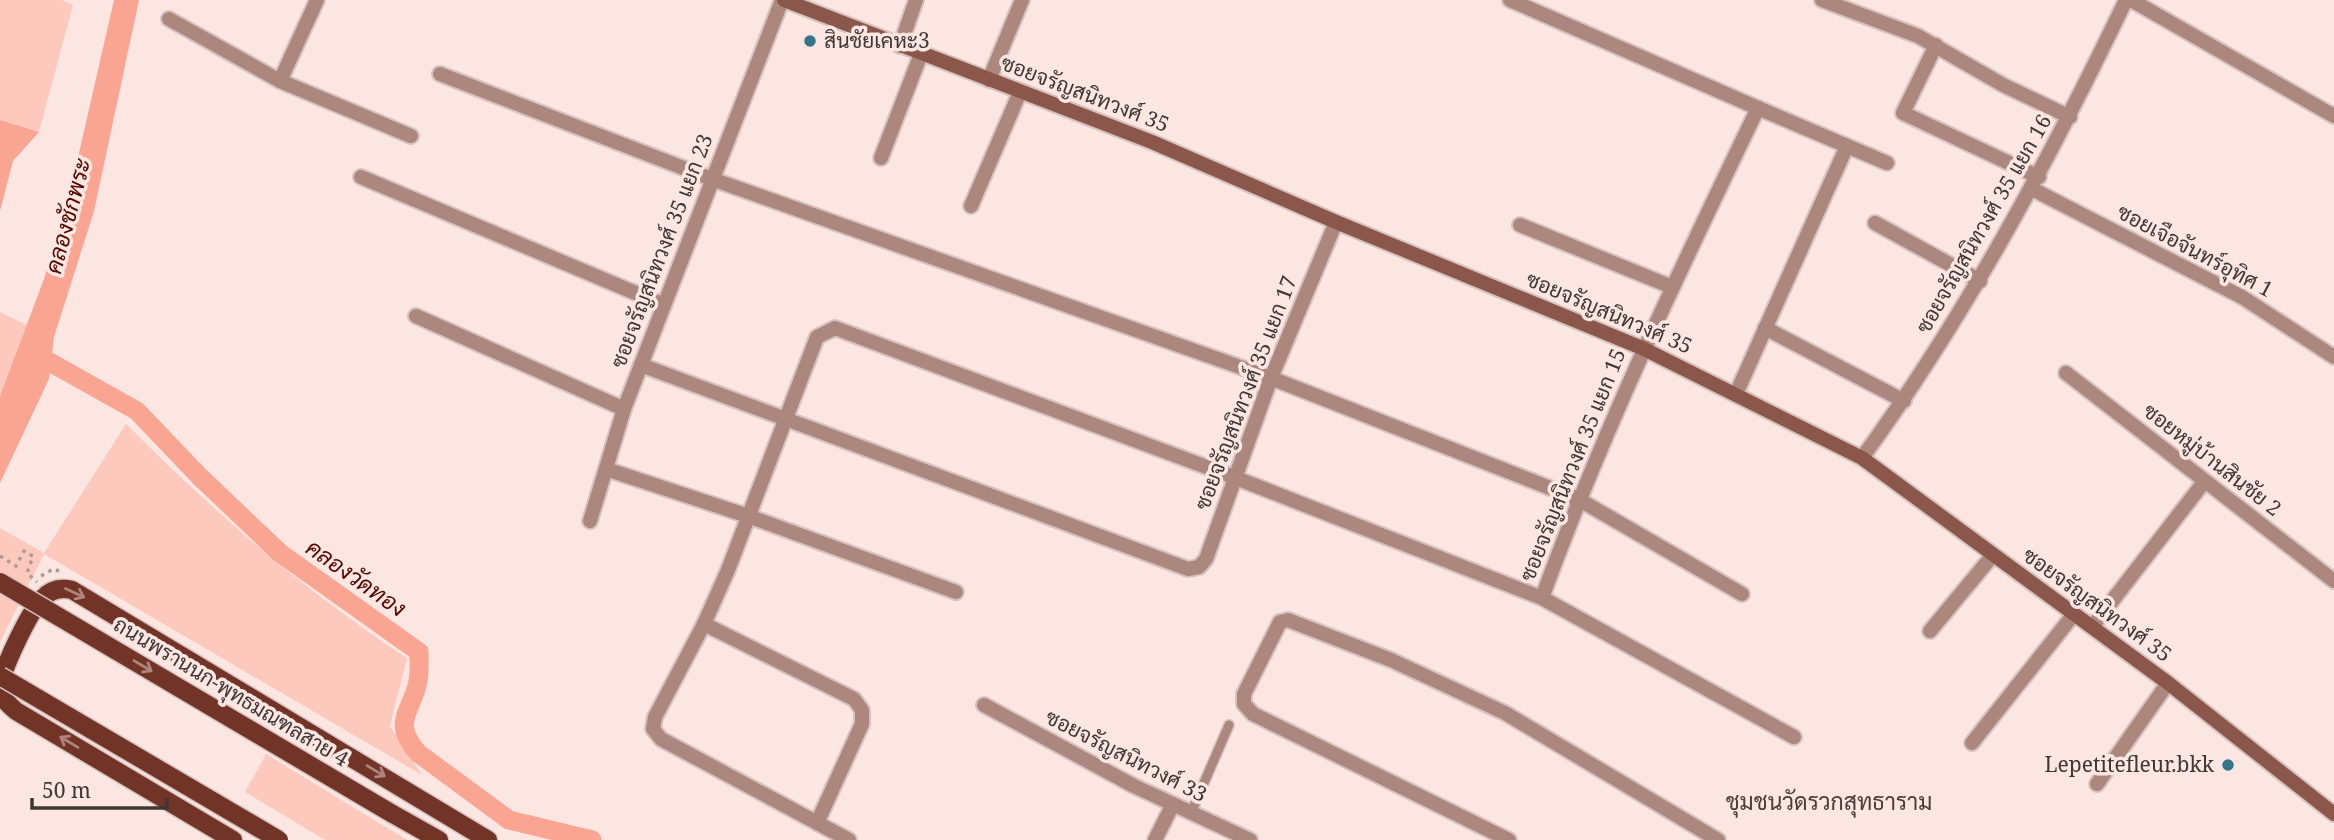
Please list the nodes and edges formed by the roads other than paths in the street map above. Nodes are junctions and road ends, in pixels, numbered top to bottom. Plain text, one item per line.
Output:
1 (317, 0) edge
2 (916, 0) edge
3 (1022, 0) edge
4 (1510, 0) edge
5 (1822, 0) edge
6 (2128, 0) edge
7 (790, 1) edge
8 (169, 19) dead end
9 (1936, 45) junction
10 (900, 46) junction
11 (921, 54) junction
12 (440, 74) dead end
13 (989, 80) junction
14 (280, 81) junction
15 (1020, 92) junction
16 (1758, 108) junction
17 (2334, 116) edge
18 (2070, 117) junction
19 (411, 136) dead end
20 (1847, 146) junction
21 (881, 158) dead end
22 (1886, 163) dead end
23 (360, 177) dead end
24 (712, 179) junction
25 (2036, 183) junction
26 (971, 206) dead end
27 (1336, 222) junction
28 (1875, 223) dead end
29 (1520, 225) dead end
30 (1980, 281) junction
31 (1672, 287) junction
32 (664, 305) junction
33 (416, 316) dead end
34 (1765, 328) junction
35 (1642, 348) junction
36 (2334, 357) edge
37 (641, 365) junction
38 (2066, 373) dead end
39 (1271, 378) junction
40 (1736, 394) junction
41 (1904, 401) junction
42 (624, 409) junction
43 (785, 416) junction
44 (1863, 458) junction
45 (606, 469) junction
46 (1236, 478) junction
47 (2204, 482) junction
48 (1578, 499) junction
49 (748, 516) junction
50 (590, 521) dead end
51 (1993, 555) junction
52 (2334, 580) edge
53 (0, 582) edge
54 (956, 592) dead end
55 (1742, 594) dead end
56 (1542, 598) junction
57 (2074, 614) junction
58 (704, 624) junction
59 (2092, 627) junction
60 (1930, 631) dead end
61 (0, 676) edge
62 (2168, 683) junction
63 (984, 705) dead end
64 (1229, 725) dead end
65 (1794, 737) dead end
66 (1972, 743) dead end
67 (2097, 784) dead end
68 (1173, 804) junction
69 (1191, 813) junction
70 (2334, 814) edge
71 (817, 823) junction
72 (233, 840) edge
73 (279, 840) edge
74 (439, 840) edge
75 (488, 840) edge
76 (849, 840) edge
77 (1156, 840) edge
78 (1250, 840) edge
79 (1509, 840) edge
80 (1718, 840) edge

1 - 14 street
2 - 10 street
3 - 13 street
4 - 16 street
5 - 9 street
6 - 17 street
6 - 18 street, ซอยจรัญสนิทวงศ์ 35 แยก 16
7 - 10 street, ซอยจรัญสนิทวงศ์ 35
7 - 24 street, ซอยจรัญสนิทวงศ์ 35 แยก 23
8 - 14 street
9 - 18 street
9 - 25 street, ซอยเจือจันทร์อุทิศ 1
10 - 11 street, ซอยจรัญสนิทวงศ์ 35
11 - 13 street, ซอยจรัญสนิทวงศ์ 35
11 - 21 street
12 - 24 street
13 - 15 street, ซอยจรัญสนิทวงศ์ 35
14 - 19 street
15 - 26 street
15 - 27 street, ซอยจรัญสนิทวงศ์ 35
16 - 20 street
16 - 31 street, ซอยจรัญสนิทวงศ์ 35 แยก 15
18 - 25 street, ซอยจรัญสนิทวงศ์ 35 แยก 16
20 - 22 street
20 - 34 street
23 - 32 street
24 - 32 street, ซอยจรัญสนิทวงศ์ 35 แยก 23
24 - 39 street
25 - 30 street, ซอยจรัญสนิทวงศ์ 35 แยก 16
25 - 36 street, ซอยเจือจันทร์อุทิศ 1
27 - 35 street, ซอยจรัญสนิทวงศ์ 35
27 - 39 street, ซอยจรัญสนิทวงศ์ 35 แยก 17
28 - 30 street
29 - 31 street
30 - 41 street, ซอยจรัญสนิทวงศ์ 35 แยก 16
31 - 35 street, ซอยจรัญสนิทวงศ์ 35 แยก 15
32 - 37 street, ซอยจรัญสนิทวงศ์ 35 แยก 23
33 - 42 street
34 - 40 street
34 - 41 street
35 - 40 street, ซอยจรัญสนิทวงศ์ 35
35 - 48 street, ซอยจรัญสนิทวงศ์ 35 แยก 15
37 - 42 street, ซอยจรัญสนิทวงศ์ 35 แยก 23
37 - 43 street
38 - 47 street, ซอยหมู่บ้านสินชัย 2
39 - 46 street, ซอยจรัญสนิทวงศ์ 35 แยก 17
39 - 48 street
40 - 44 street, ซอยจรัญสนิทวงศ์ 35
41 - 44 street, ซอยจรัญสนิทวงศ์ 35 แยก 16
42 - 45 street, ซอยจรัญสนิทวงศ์ 35 แยก 23
43 - 46 street
43 - 46 street, ซอยจรัญสนิทวงศ์ 35 แยก 17
43 - 49 street
44 - 51 street, ซอยจรัญสนิทวงศ์ 35
45 - 49 street
45 - 50 street, ซอยจรัญสนิทวงศ์ 35 แยก 23
46 - 56 street
47 - 52 street, ซอยหมู่บ้านสินชัย 2
47 - 59 street
48 - 55 street
48 - 56 street, ซอยจรัญสนิทวงศ์ 35 แยก 15
49 - 54 street
49 - 58 street
51 - 57 street, ซอยจรัญสนิทวงศ์ 35
51 - 60 street
53 -> 74 main road, ถนนพรานนก-พุทธมณฑลสาย 4, bridge
56 - 65 street
57 - 59 street, ซอยจรัญสนิทวงศ์ 35
57 - 66 street
58 - 71 street
58 - 71 street
59 - 62 street, ซอยจรัญสนิทวงศ์ 35
61 - 73 main road, bridge
62 - 67 street
62 - 70 street, ซอยจรัญสนิทวงศ์ 35
63 - 68 street, ซอยจรัญสนิทวงศ์ 33
64 - 69 lane
68 - 69 street, ซอยจรัญสนิทวงศ์ 33
68 - 77 street
69 - 78 street, ซอยจรัญสนิทวงศ์ 33
71 - 76 street
72 -> 75 main road
79 - 80 street

